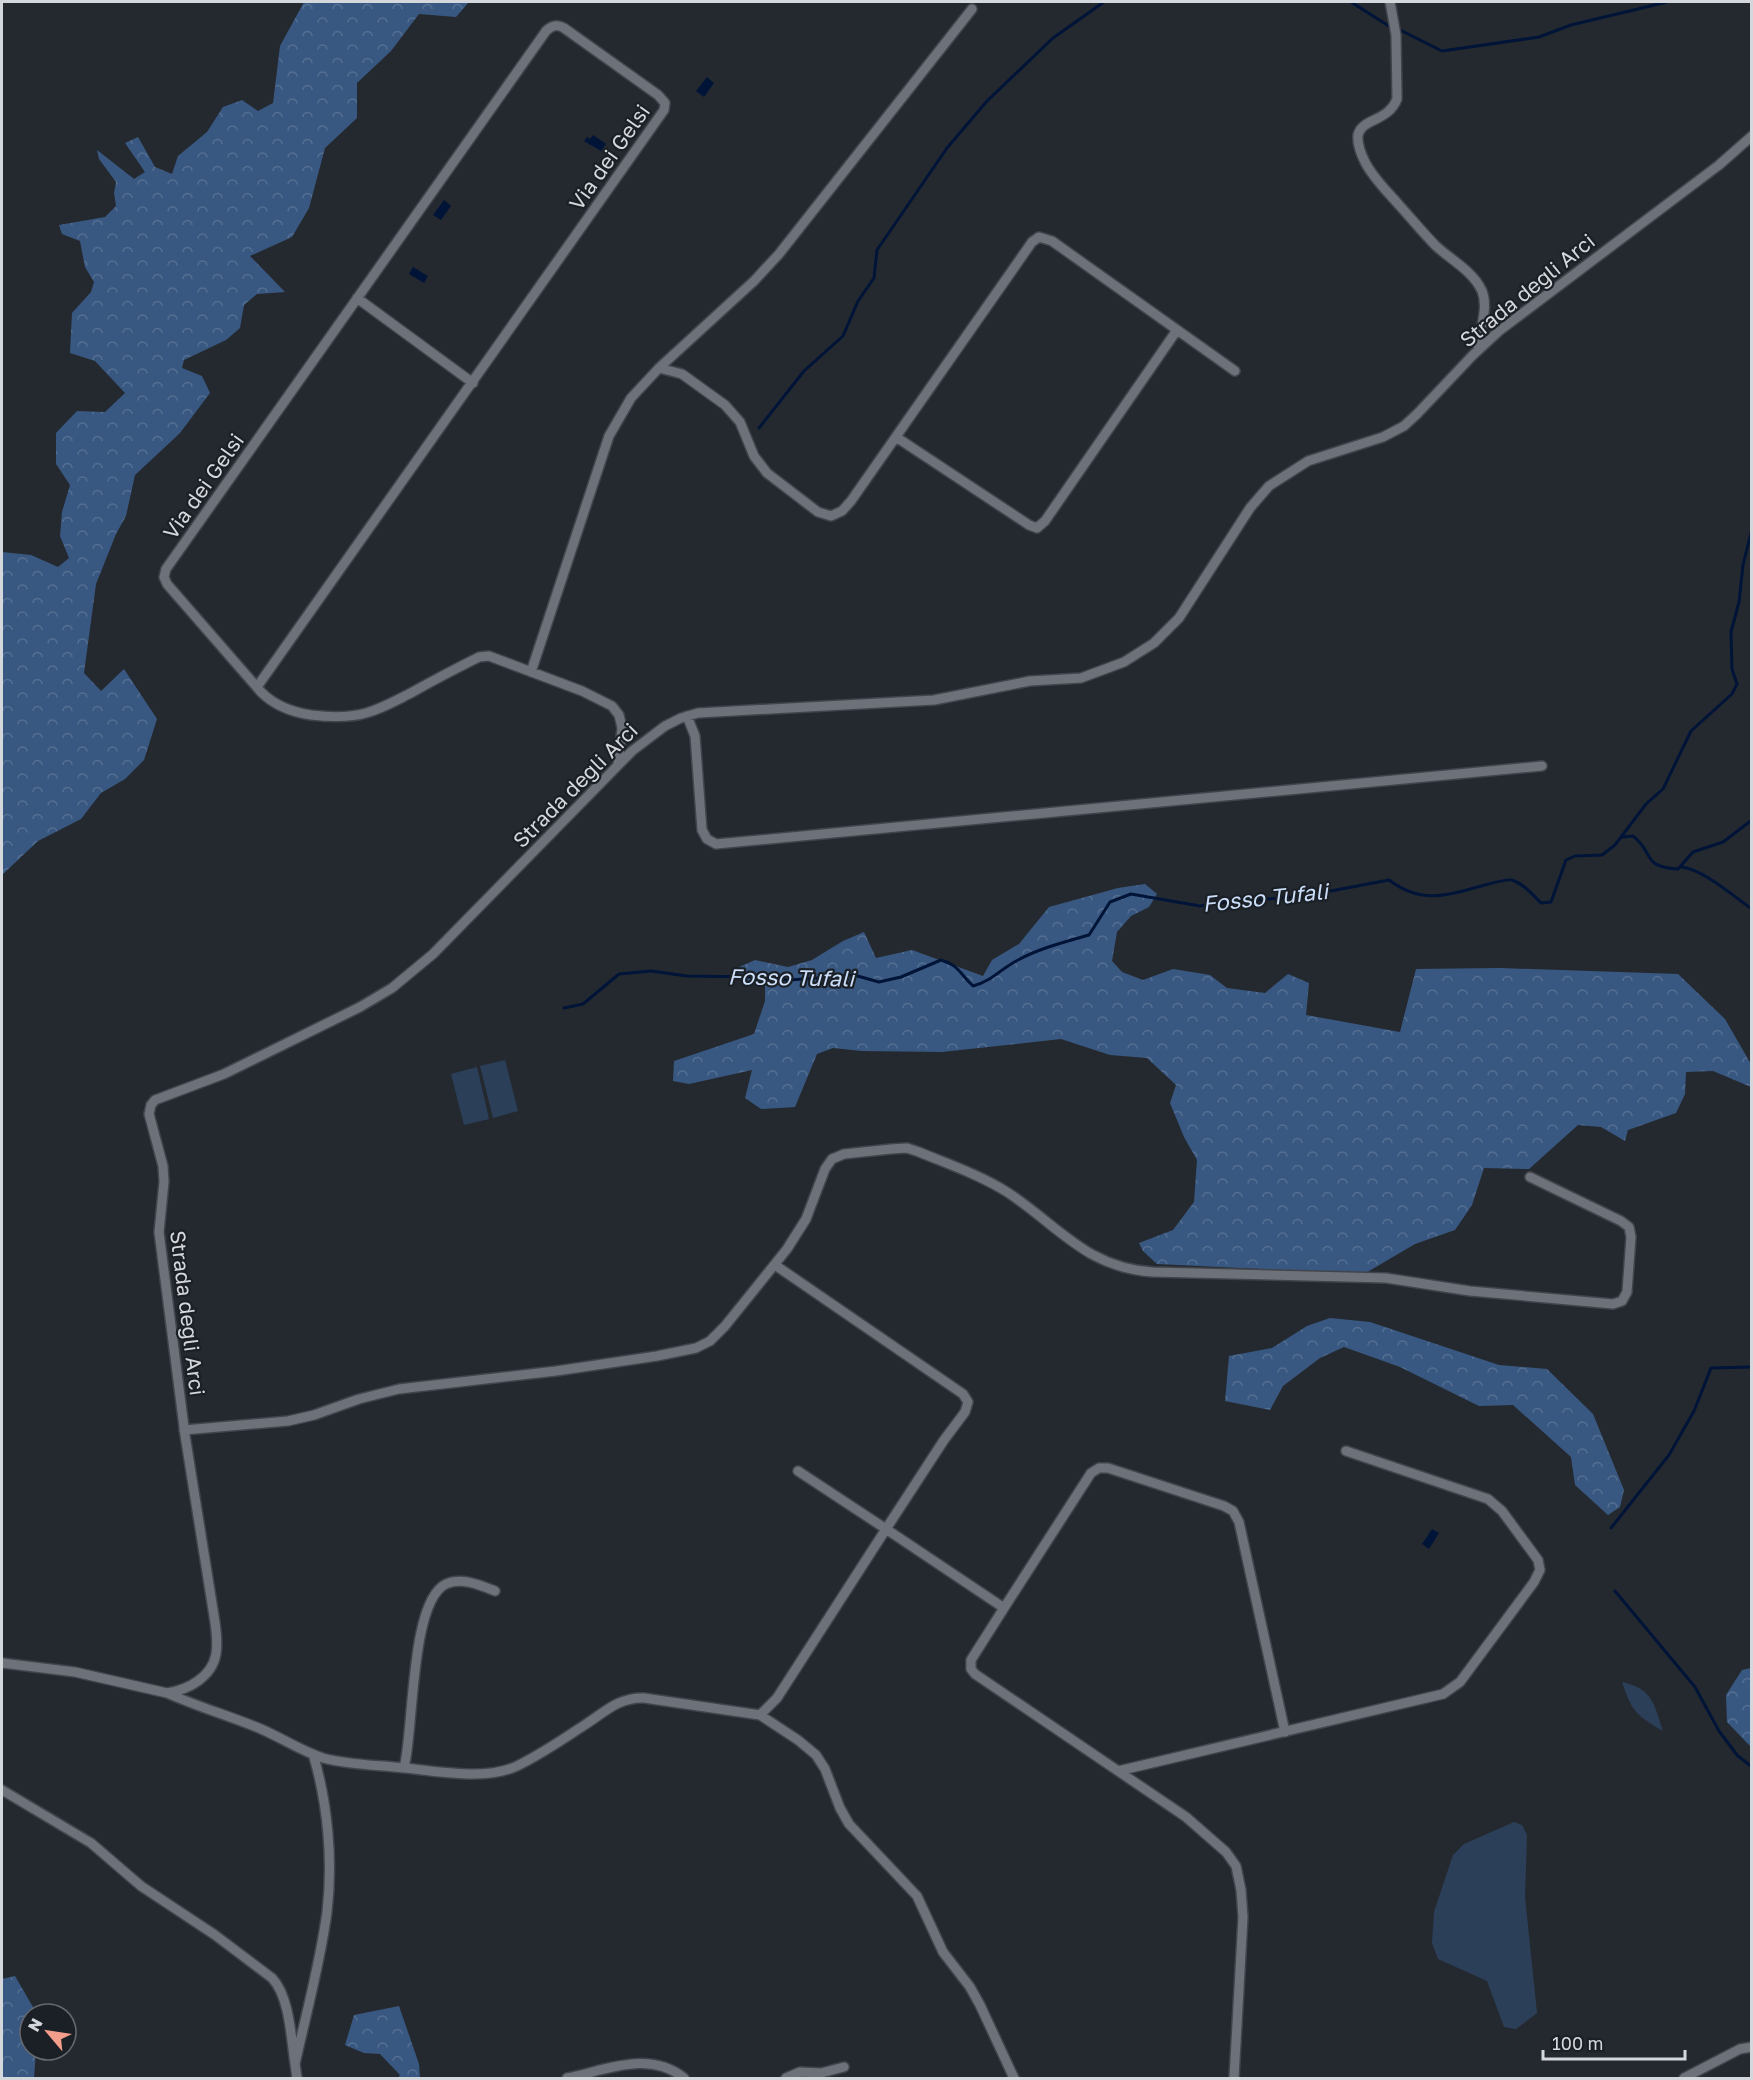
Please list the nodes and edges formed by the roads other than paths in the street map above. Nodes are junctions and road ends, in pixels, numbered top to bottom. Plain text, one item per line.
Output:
1 (1390, 2) edge
2 (972, 9) dead end
3 (1752, 136) edge
4 (357, 298) junction
5 (1177, 330) junction
6 (1478, 350) junction
7 (659, 369) junction
8 (1234, 371) dead end
9 (473, 383) junction
10 (896, 437) junction
11 (531, 672) junction
12 (257, 687) junction
13 (687, 716) junction
14 (618, 764) junction
15 (1542, 766) dead end
16 (1530, 1176) dead end
17 (775, 1265) junction
18 (184, 1430) junction
19 (1346, 1451) dead end
20 (798, 1471) dead end
21 (886, 1529) junction
22 (495, 1591) dead end
23 (1004, 1608) junction
24 (2, 1664) edge
25 (167, 1693) junction
26 (760, 1716) junction
27 (1285, 1732) junction
28 (313, 1754) junction
29 (404, 1768) junction
30 (1118, 1771) junction
31 (2, 1790) edge
32 (1752, 2047) edge
33 (295, 2064) junction
34 (844, 2067) dead end
35 (297, 2079) edge
36 (567, 2079) edge
37 (684, 2079) edge
38 (786, 2079) edge
39 (1014, 2079) edge
40 (1234, 2079) edge
41 (1684, 2079) edge

1 - 6 street
2 - 7 street
3 - 6 street, Strada degli Arci
4 - 9 street
4 - 9 street, Via dei Gelsi
4 - 12 street, Via dei Gelsi
5 - 8 street
5 - 10 street
5 - 10 street
6 - 13 street, Strada degli Arci
7 - 10 street
7 - 11 street
9 - 12 street, Via dei Gelsi
11 - 12 street, Via dei Gelsi
11 - 14 street, Via dei Gelsi
13 - 14 street, Strada degli Arci
13 - 15 street
14 - 18 street, Strada degli Arci
16 - 17 street
17 - 18 street
17 - 21 street
18 - 25 street, Strada degli Arci
19 - 27 street
20 - 21 street
21 - 23 street
21 - 26 street
22 - 29 street
23 - 27 street
23 - 30 street
24 - 25 street
25 - 28 street
26 - 29 street
26 - 39 street
27 - 30 street
28 - 29 street
28 - 33 street
30 - 40 street
31 - 33 street
32 - 41 street
33 - 35 street
34 - 38 street
36 - 37 street

